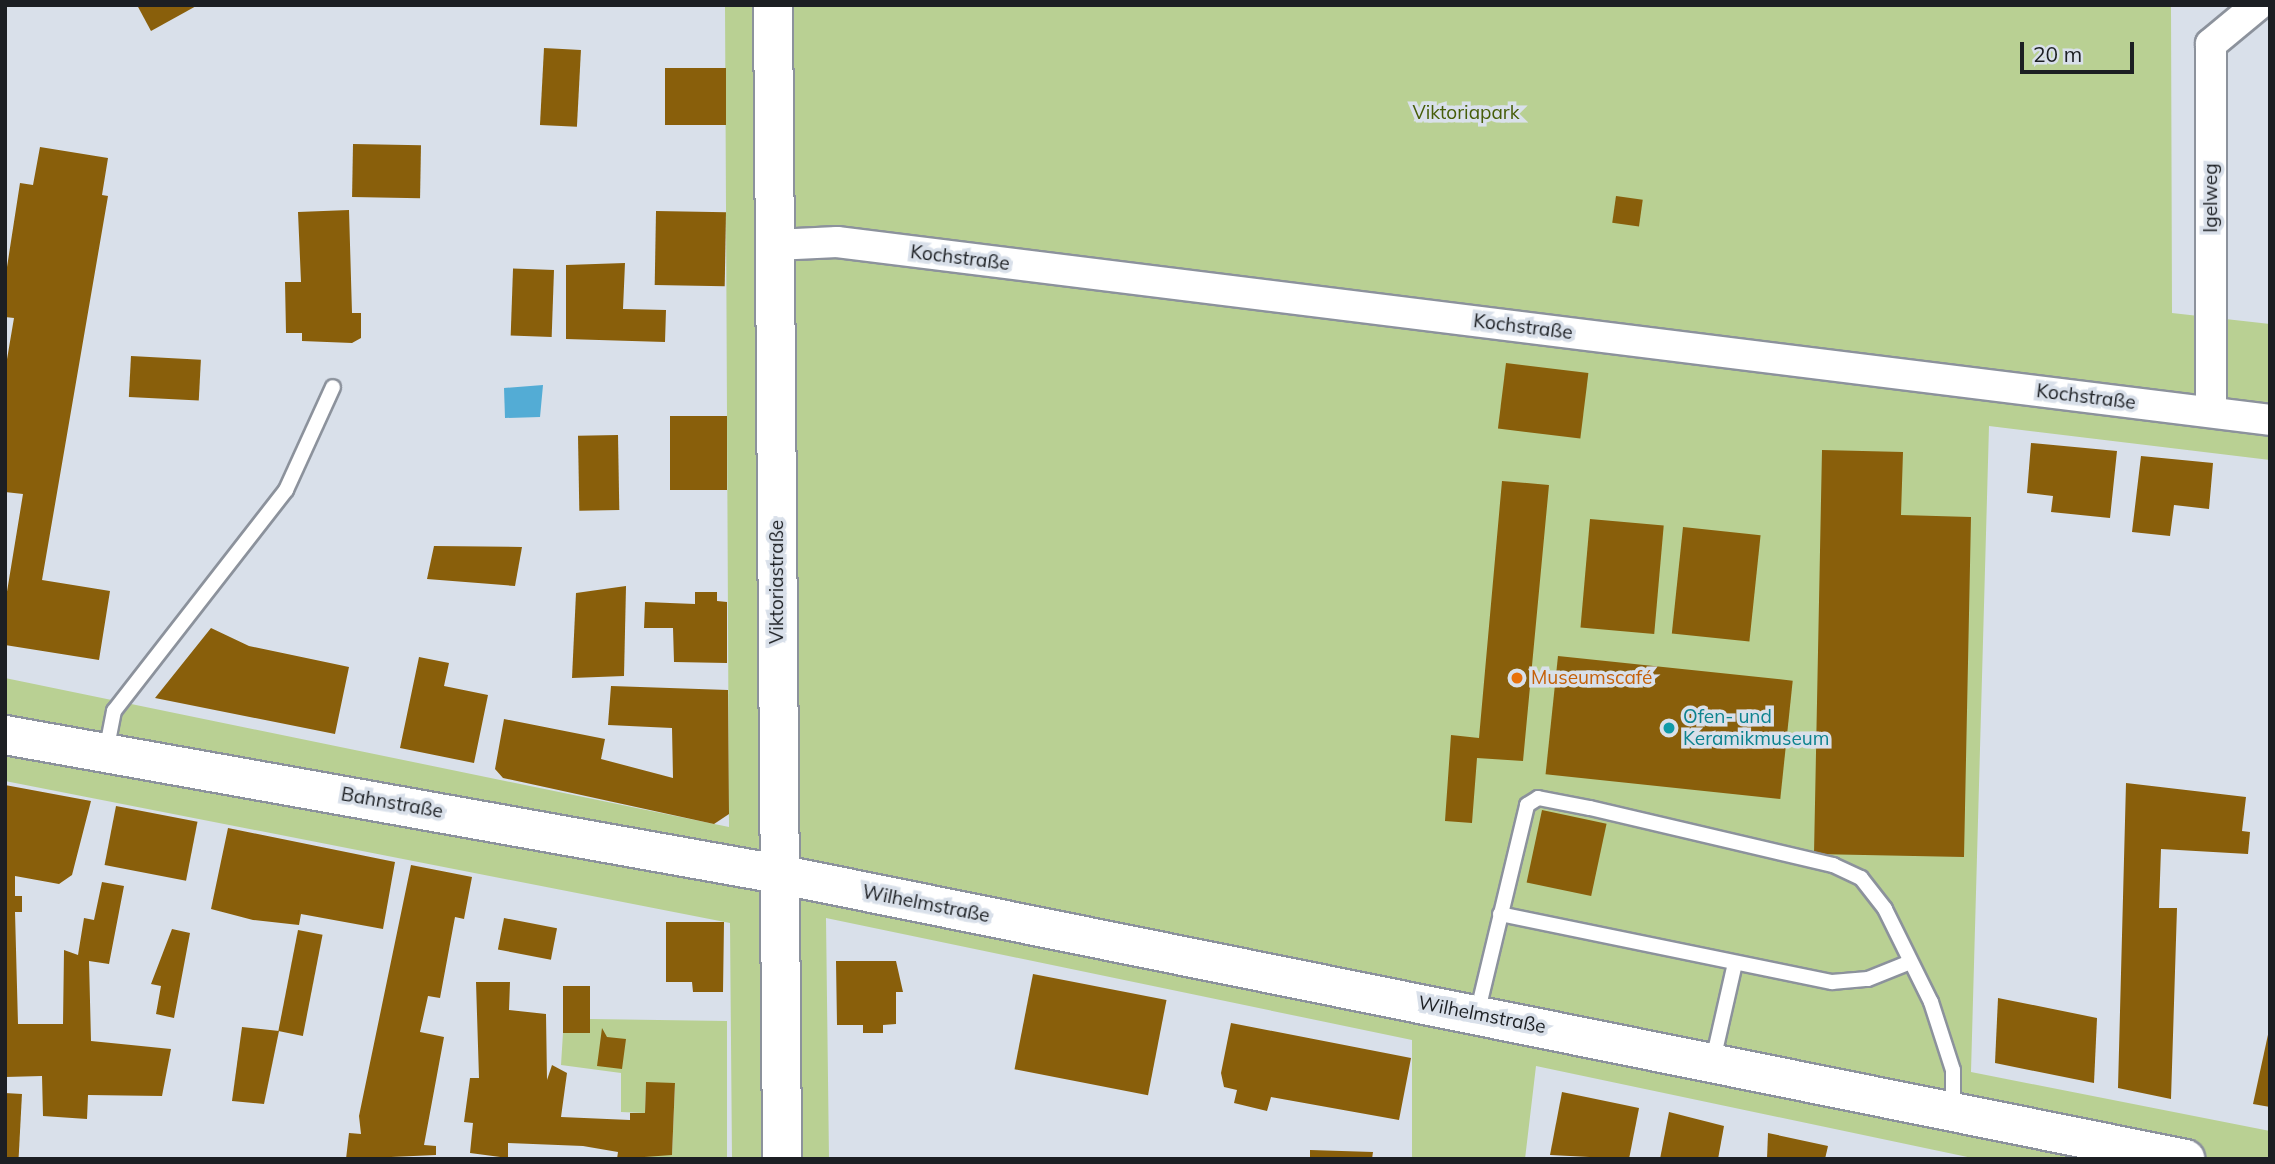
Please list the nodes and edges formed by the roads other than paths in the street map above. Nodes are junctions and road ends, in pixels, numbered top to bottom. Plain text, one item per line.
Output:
1 (773, 5) edge
2 (2258, 5) edge
3 (775, 245) junction
4 (333, 387) dead end
5 (2211, 412) junction
6 (2270, 419) edge
7 (5, 735) edge
8 (106, 753) junction
9 (778, 874) junction
10 (1500, 914) junction
11 (1910, 962) junction
12 (1735, 963) junction
13 (1477, 1014) junction
14 (1713, 1062) junction
15 (1953, 1111) junction
16 (782, 1159) edge
17 (2185, 1159) edge

1 - 3 street, Viktoriastraße
2 - 5 street, Igelweg
3 - 5 street, Kochstraße
3 - 9 street, Viktoriastraße
4 - 8 lane
5 - 6 street, Kochstraße
7 - 8 street, Bahnstraße
8 - 9 street, Bahnstraße
9 - 13 street, Wilhelmstraße
9 - 16 street, Viktoriastraße
10 - 11 lane
10 - 12 lane
10 - 13 lane
11 - 12 lane
11 - 15 lane
12 - 14 lane
13 - 14 street, Wilhelmstraße
14 - 15 street, Wilhelmstraße
15 - 17 street, Wilhelmstraße

